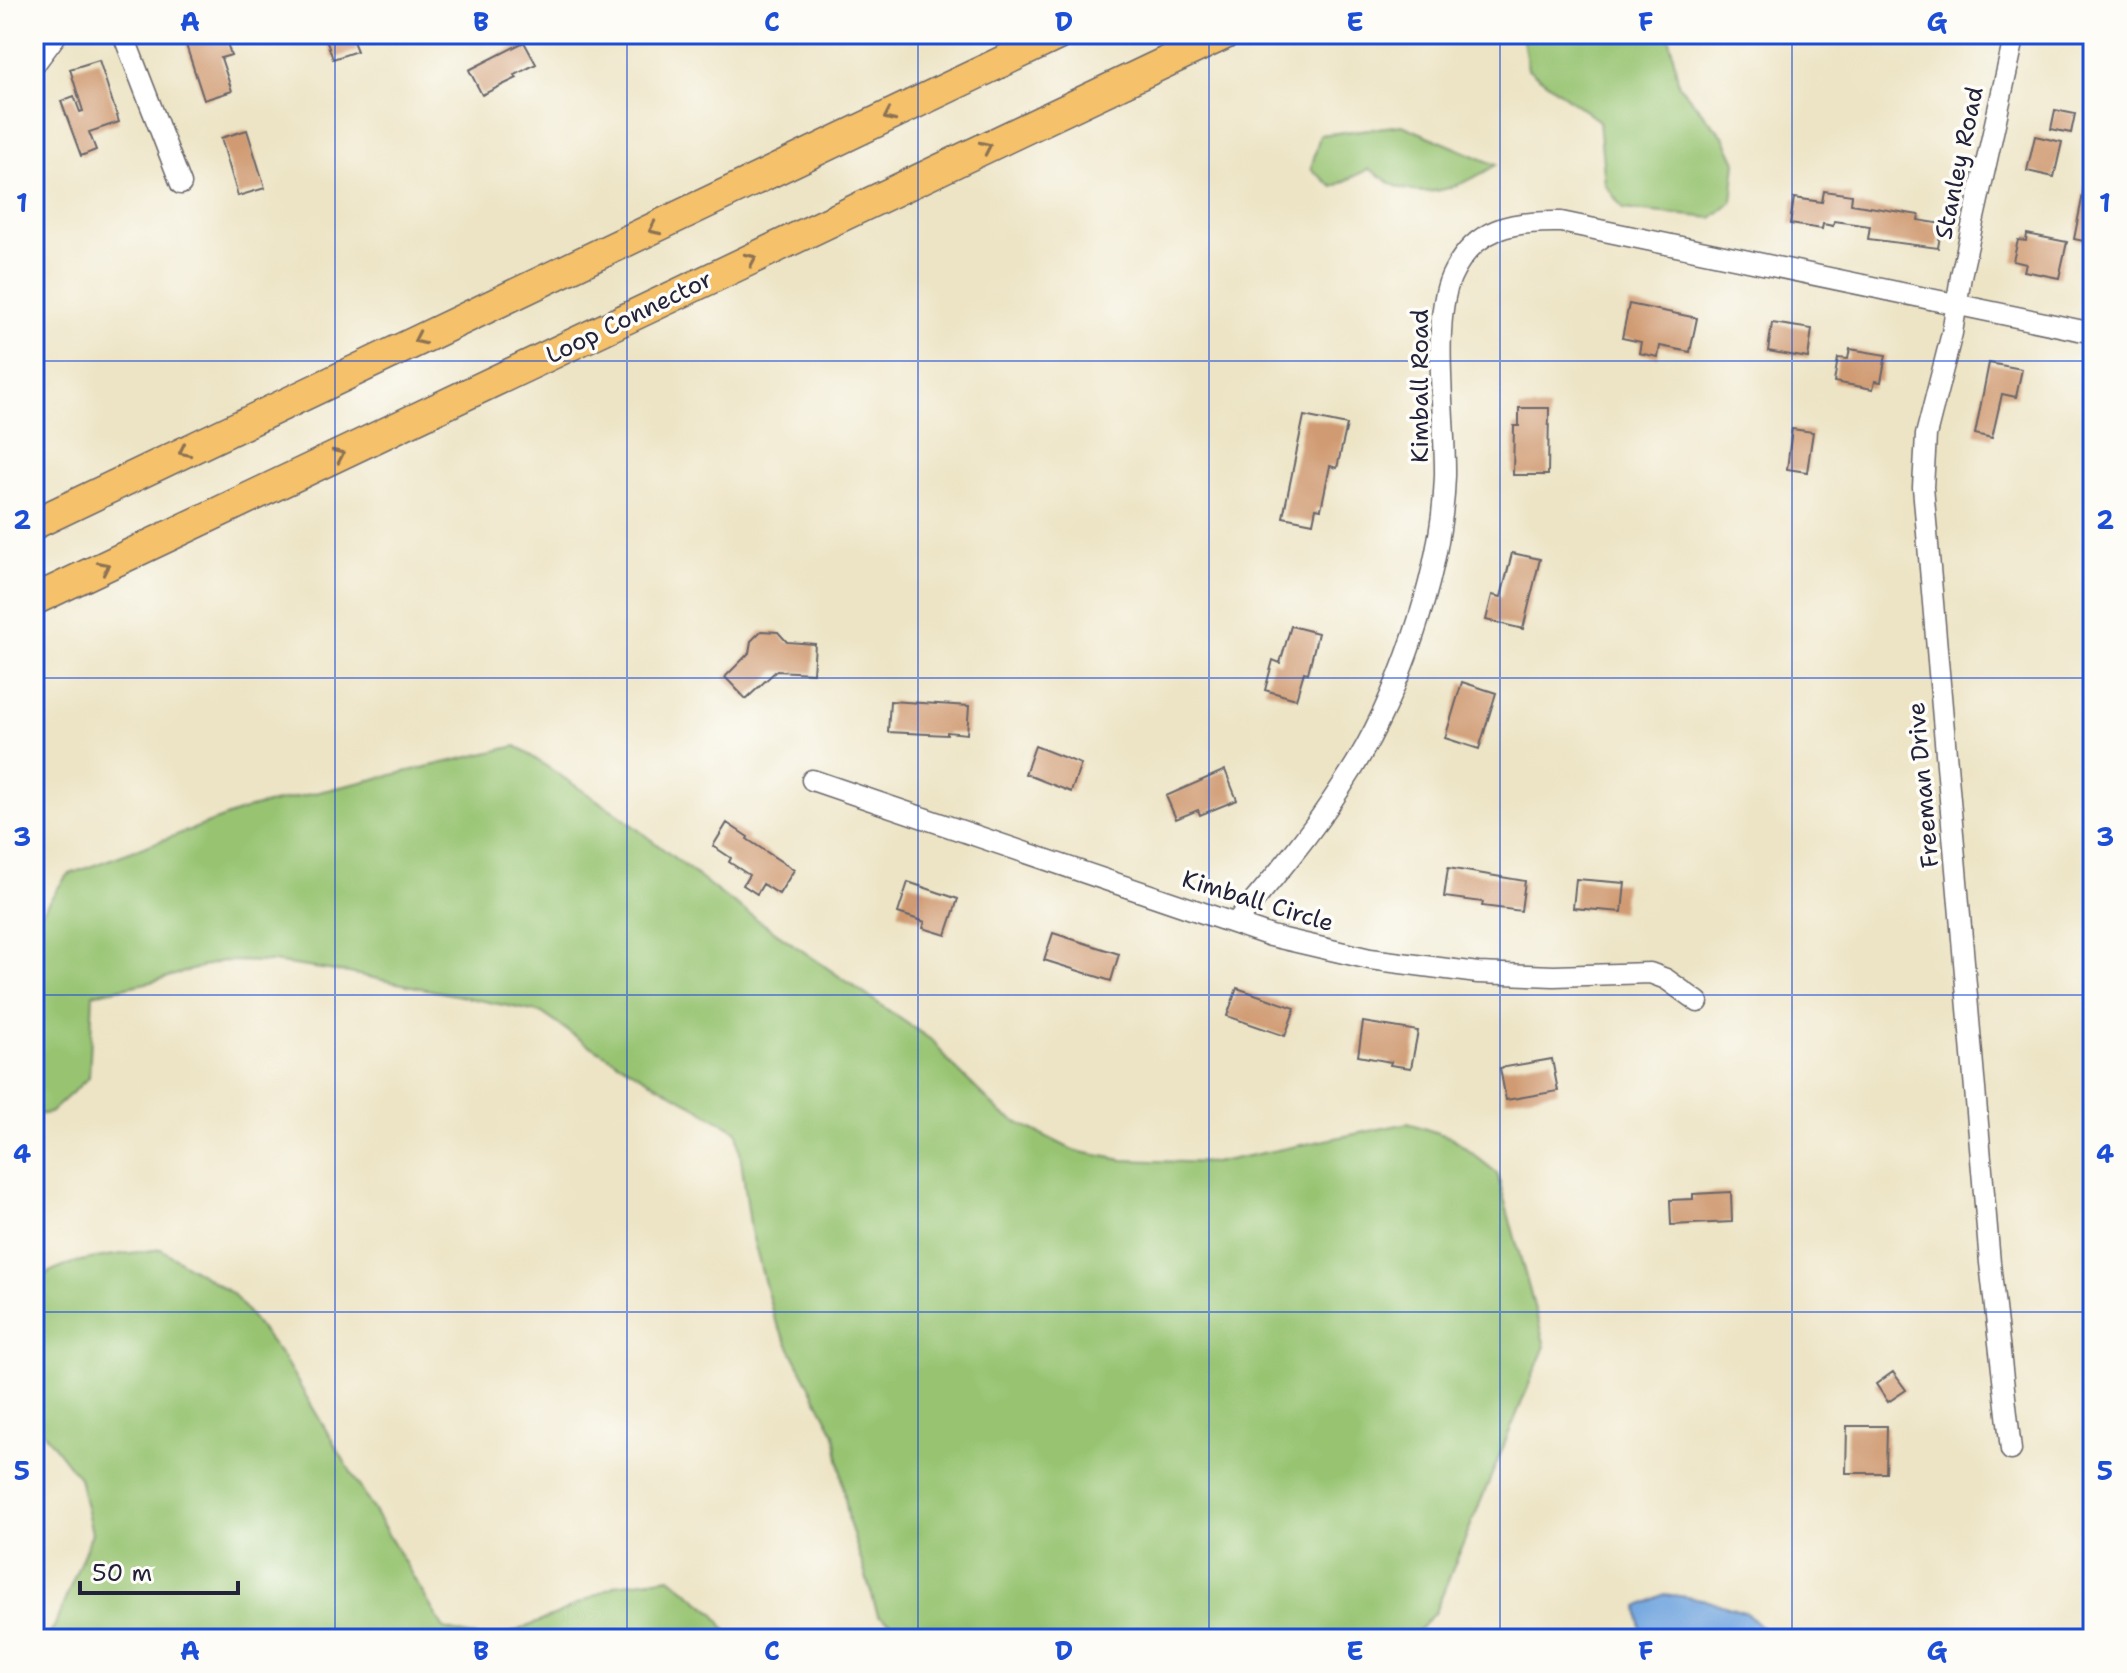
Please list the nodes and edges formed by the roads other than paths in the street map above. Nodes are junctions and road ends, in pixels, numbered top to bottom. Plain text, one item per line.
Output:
1 (57, 34) edge
2 (123, 34) edge
3 (1060, 34) edge
4 (1225, 34) edge
5 (2015, 34) edge
6 (34, 65) edge
7 (181, 184) dead end
8 (1956, 305) junction
9 (2093, 333) edge
10 (34, 524) edge
11 (34, 600) edge
12 (812, 780) dead end
13 (1235, 923) junction
14 (1698, 1002) dead end
15 (2011, 1450) dead end

1 - 6 street
2 - 7 street
3 -> 10 highway
11 -> 4 highway, Loop Connector
5 - 8 street, Stanley Road
8 - 9 street, Kimball Road
8 - 13 street, Kimball Road
8 - 15 street, Freeman Drive
12 - 13 street, Kimball Circle
13 - 14 street, Kimball Circle

